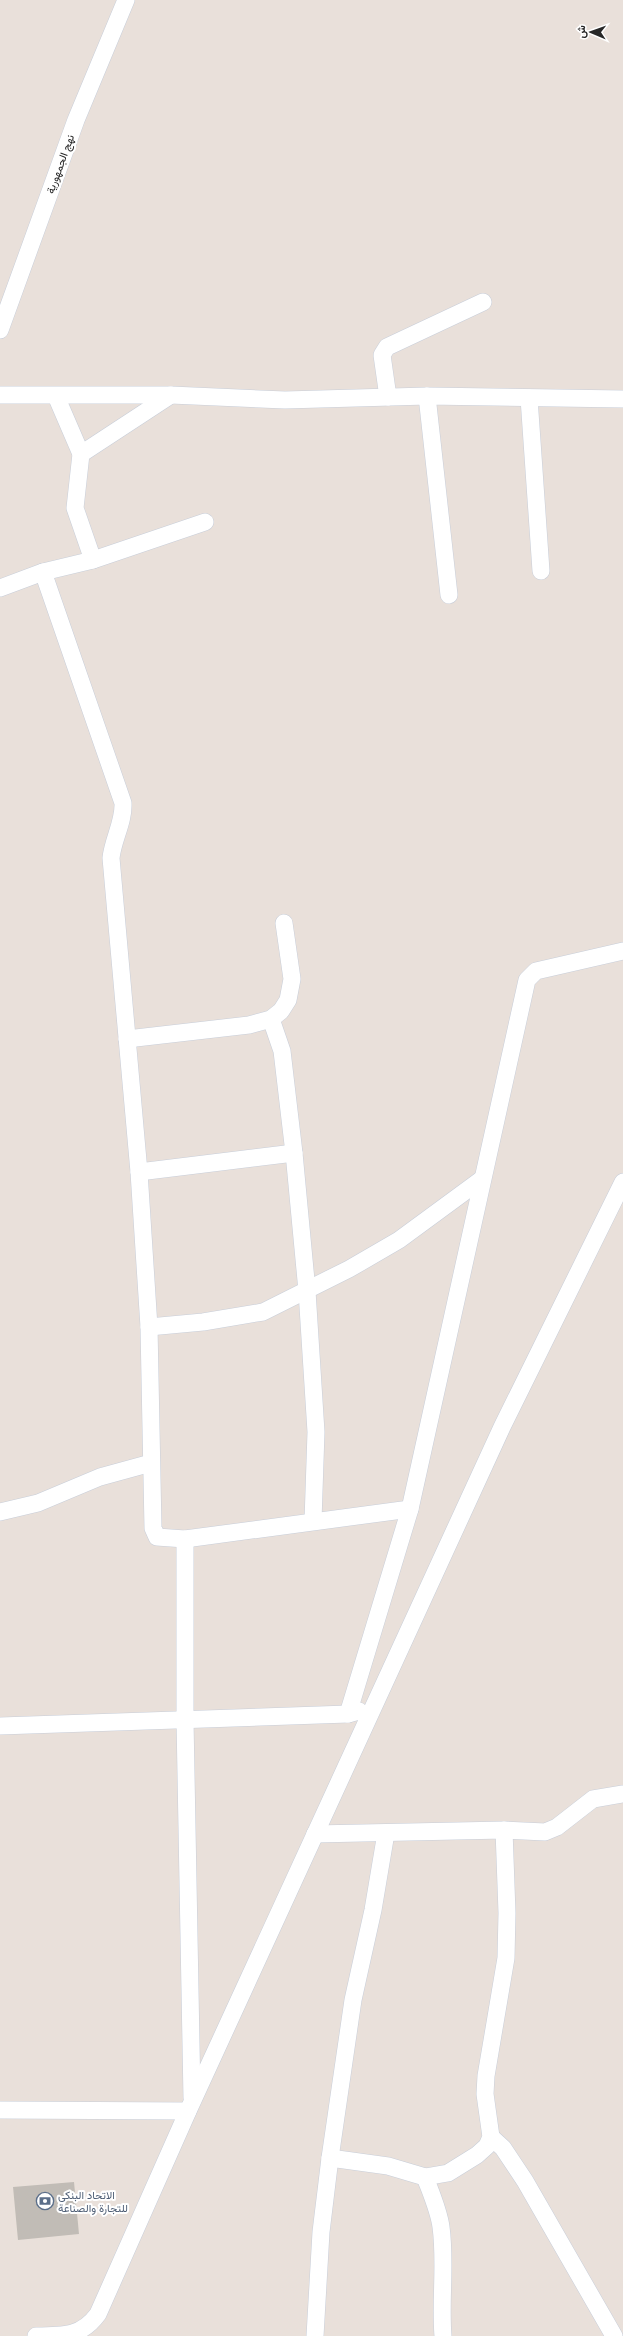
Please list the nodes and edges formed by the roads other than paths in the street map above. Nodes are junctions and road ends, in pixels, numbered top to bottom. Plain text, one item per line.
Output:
1 (126, 0) edge
2 (483, 302) dead end
3 (0, 330) edge
4 (0, 395) edge
5 (171, 395) junction
6 (56, 396) junction
7 (427, 396) junction
8 (388, 397) junction
9 (529, 398) junction
10 (623, 400) edge
11 (81, 454) junction
12 (205, 522) dead end
13 (93, 560) junction
14 (541, 571) dead end
15 (43, 572) junction
16 (0, 588) edge
17 (448, 596) dead end
18 (284, 923) dead end
19 (623, 951) edge
20 (271, 1019) junction
21 (127, 1039) junction
22 (294, 1153) junction
23 (139, 1172) junction
24 (482, 1179) junction
25 (623, 1182) edge
26 (307, 1291) junction
27 (149, 1327) junction
28 (151, 1463) junction
29 (410, 1509) junction
30 (0, 1512) edge
31 (313, 1521) junction
32 (185, 1539) junction
33 (373, 1708) junction
34 (348, 1714) junction
35 (185, 1720) junction
36 (0, 1726) edge
37 (623, 1794) edge
38 (504, 1830) junction
39 (386, 1833) junction
40 (315, 1834) junction
41 (190, 2106) junction
42 (0, 2110) edge
43 (491, 2137) junction
44 (330, 2158) junction
45 (425, 2177) junction
46 (36, 2336) edge
47 (315, 2336) edge
48 (443, 2336) edge
49 (614, 2336) edge

1 - 3 street, نهج الجمهورية
2 - 8 street
4 - 6 street
5 - 6 street
5 - 8 street
5 - 11 street
6 - 11 street
7 - 8 street
7 - 9 street
7 - 17 street
9 - 10 street
9 - 14 street
11 - 13 street
12 - 13 street
13 - 15 street
15 - 16 street
15 - 21 street
18 - 20 street
19 - 24 street
20 - 21 street
20 - 22 street
21 - 23 street
22 - 23 street
22 - 26 street
23 - 27 street
24 - 26 street
24 - 29 street
25 - 33 street
26 - 27 street
26 - 31 street
27 - 28 street
28 - 30 street
28 - 32 street
29 - 31 street
29 - 34 street
31 - 32 street
32 - 35 street
33 - 34 street
33 - 40 street
34 - 35 street
35 - 36 street
35 - 41 street
37 - 38 street
38 - 39 street
38 - 43 street
39 - 40 street
39 - 44 street
40 - 41 street
41 - 42 street
41 - 46 street
43 - 45 street
43 - 49 street
44 - 45 street
44 - 47 street
45 - 48 street

